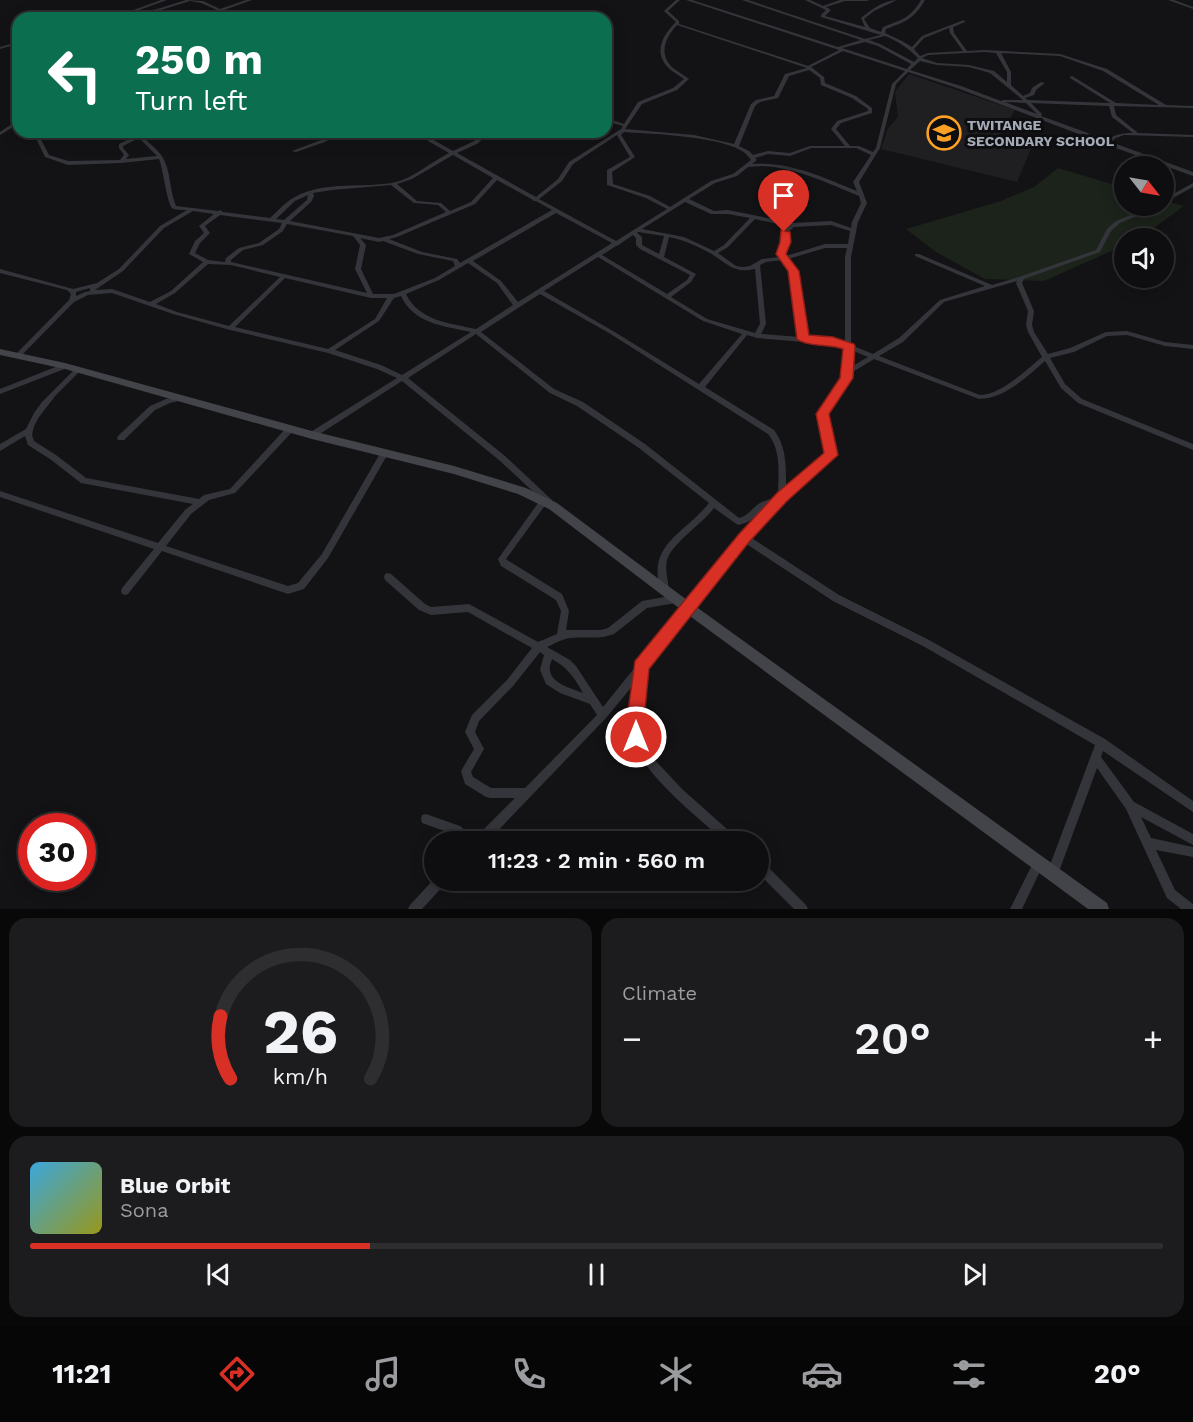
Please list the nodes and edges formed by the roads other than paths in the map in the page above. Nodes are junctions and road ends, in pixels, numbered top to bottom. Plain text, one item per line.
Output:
1 (165, 0) edge
2 (189, 0) edge
3 (250, 0) edge
4 (678, 0) edge
5 (688, 0) edge
6 (708, 0) edge
7 (744, 0) edge
8 (807, 0) edge
9 (837, 0) edge
10 (845, 0) edge
11 (867, 0) edge
12 (895, 0) edge
13 (923, 0) edge
14 (1170, 0) edge
15 (700, 2) edge
16 (823, 7) junction
17 (1193, 8) edge
18 (219, 10) junction
19 (131, 12) edge
20 (153, 12) edge
21 (214, 12) edge
22 (964, 21) dead end
23 (676, 24) junction
24 (951, 26) junction
25 (869, 29) junction
26 (884, 34) junction
27 (864, 40) junction
28 (834, 48) junction
29 (912, 49) junction
30 (842, 50) junction
31 (966, 52) junction
32 (998, 52) junction
33 (920, 58) junction
34 (914, 64) junction
35 (808, 68) junction
36 (908, 71) junction
37 (1072, 77) dead end
38 (1043, 82) dead end
39 (1009, 85) junction
40 (1024, 99) junction
41 (998, 101) junction
42 (1113, 104) junction
43 (1165, 106) junction
44 (1193, 107) edge
45 (1049, 121) junction
46 (612, 123) edge
47 (622, 129) junction
48 (1140, 135) junction
49 (612, 136) edge
50 (1193, 136) edge
51 (38, 138) edge
52 (132, 138) edge
53 (143, 138) edge
54 (329, 138) edge
55 (430, 138) edge
56 (482, 138) edge
57 (608, 138) edge
58 (1107, 143) junction
59 (736, 146) junction
60 (849, 147) junction
61 (294, 151) dead end
62 (453, 153) junction
63 (874, 154) junction
64 (160, 157) junction
65 (753, 157) junction
66 (121, 161) junction
67 (749, 166) junction
68 (1193, 174) edge
69 (496, 178) junction
70 (393, 184) junction
71 (1193, 185) edge
72 (310, 193) junction
73 (861, 195) junction
74 (1174, 195) edge
75 (535, 200) junction
76 (686, 200) junction
77 (193, 209) junction
78 (671, 209) junction
79 (555, 211) junction
80 (220, 212) junction
81 (450, 213) junction
82 (1132, 216) edge
83 (754, 217) junction
84 (272, 219) junction
85 (286, 221) junction
86 (792, 225) junction
87 (853, 231) junction
88 (636, 232) junction
89 (667, 235) junction
90 (356, 236) junction
91 (384, 239) junction
92 (617, 244) junction
93 (850, 246) junction
94 (714, 253) junction
95 (598, 255) junction
96 (917, 255) dead end
97 (661, 258) junction
98 (785, 258) junction
99 (469, 261) junction
100 (207, 262) junction
101 (230, 264) junction
102 (756, 264) junction
103 (459, 267) junction
104 (0, 271) edge
105 (283, 277) junction
106 (1021, 278) junction
107 (104, 283) junction
108 (992, 287) junction
109 (73, 291) junction
110 (539, 291) junction
111 (403, 293) junction
112 (83, 295) junction
113 (371, 296) junction
114 (390, 297) junction
115 (667, 297) junction
116 (72, 301) junction
117 (151, 303) junction
118 (516, 306) junction
119 (230, 328) junction
120 (476, 331) junction
121 (746, 333) junction
122 (757, 336) junction
123 (803, 339) junction
124 (849, 346) junction
125 (1193, 347) edge
126 (329, 351) junction
127 (0, 352) edge
128 (17, 356) junction
129 (874, 356) junction
130 (1046, 357) junction
131 (65, 366) junction
132 (78, 370) junction
133 (848, 372) junction
134 (403, 378) junction
135 (700, 388) junction
136 (0, 392) edge
137 (180, 398) junction
138 (290, 429) junction
139 (28, 431) junction
140 (312, 435) junction
141 (121, 438) dead end
142 (1193, 447) edge
143 (0, 448) edge
144 (385, 452) junction
145 (0, 495) edge
146 (780, 499) junction
147 (199, 502) junction
148 (714, 502) junction
149 (548, 503) junction
150 (744, 538) junction
151 (159, 548) junction
152 (388, 577) dead end
153 (124, 591) dead end
154 (665, 591) junction
155 (676, 599) junction
156 (687, 607) junction
157 (561, 636) junction
158 (539, 646) junction
159 (549, 652) junction
160 (640, 666) junction
161 (591, 700) junction
162 (603, 715) junction
163 (1101, 743) junction
164 (1096, 759) junction
165 (525, 793) junction
166 (1130, 805) junction
167 (1193, 807) edge
168 (426, 819) dead end
169 (456, 831) edge
170 (489, 831) edge
171 (721, 831) edge
172 (1193, 840) edge
173 (1148, 843) junction
174 (1193, 852) edge
175 (1039, 863) junction
176 (1053, 873) junction
177 (769, 876) edge
178 (431, 891) edge
179 (414, 909) edge
180 (802, 909) edge
181 (1016, 909) edge
182 (1101, 909) edge
183 (1190, 909) edge

1 - 19 street
2 - 18 street
2 - 20 street
3 - 18 street
4 - 23 street
5 - 15 street
6 - 15 street
7 - 27 street
8 - 16 street
9 - 10 street
9 - 16 street
10 - 11 street
12 - 25 street
13 - 26 street
14 - 17 street
15 - 28 street
16 - 25 street
18 - 21 street
22 - 24 street
23 - 35 street
23 - 47 street
24 - 29 street
24 - 31 street
25 - 26 street
26 - 27 street
26 - 29 street
27 - 28 street
27 - 34 street
28 - 30 street
29 - 33 street
30 - 35 street
30 - 36 street
31 - 32 street
31 - 33 street
32 - 39 street
32 - 43 street
33 - 34 street
33 - 39 street
34 - 36 street
35 - 59 street
35 - 60 street
36 - 41 street
36 - 63 street
37 - 42 street
38 - 40 street
39 - 40 street
40 - 41 street
40 - 42 street
40 - 45 street
41 - 45 street
42 - 43 street
42 - 48 street
43 - 44 street
45 - 58 street
46 - 47 street
47 - 49 street
47 - 59 street
47 - 78 street
48 - 50 street
48 - 58 street
51 - 66 street
52 - 66 street
53 - 64 street
54 - 61 street
55 - 62 street
56 - 62 street
57 - 75 street
58 - 68 street
59 - 65 street
60 - 63 street
60 - 65 street
62 - 69 street
62 - 70 street
63 - 73 street
64 - 66 street
64 - 77 street
65 - 67 street
67 - 73 street
67 - 76 street
69 - 75 street
69 - 81 street
70 - 72 street
70 - 81 street
71 - 74 street
72 - 84 street
72 - 85 street
73 - 87 street
75 - 79 street
76 - 78 street
76 - 83 street
77 - 80 street
77 - 107 street
78 - 88 street
79 - 92 street
79 - 99 street
80 - 84 street
80 - 100 street
81 - 91 street
82 - 106 street
83 - 86 street
83 - 94 street
84 - 85 street
85 - 90 street
85 - 101 street
86 - 87 street
86 - 98 street
87 - 93 street
88 - 89 street
88 - 92 street
88 - 97 street
89 - 94 street
89 - 97 street
90 - 91 street
90 - 113 street
91 - 103 street
92 - 95 street
93 - 98 street
93 - 124 street
94 - 102 street
95 - 110 street
95 - 115 street
96 - 108 street
97 - 115 street
98 - 102 street
98 - 123 street
99 - 103 street
99 - 118 street
100 - 101 street
100 - 117 street
101 - 105 street
102 - 122 street
103 - 111 street
104 - 109 street
105 - 113 street
105 - 119 street
106 - 108 street
106 - 130 street
107 - 109 street
107 - 112 street
108 - 129 street
109 - 116 street
110 - 118 street
110 - 135 street
111 - 114 street
111 - 120 street
112 - 116 street
112 - 117 street
113 - 114 street
114 - 126 street
115 - 121 street
116 - 128 street
117 - 119 street
118 - 120 street
119 - 126 street
120 - 134 street
120 - 148 street
121 - 122 street
121 - 135 street
122 - 123 street
123 - 124 street
124 - 129 street
124 - 133 street
125 - 130 street
126 - 134 street
127 - 128 street
128 - 131 street
129 - 130 street
129 - 133 street
130 - 142 street
131 - 132 street
131 - 136 street
132 - 137 street
132 - 139 street
133 - 146 street
134 - 140 street
134 - 149 street
135 - 146 street
137 - 138 street
137 - 141 street
138 - 140 street
138 - 147 street
139 - 143 street
139 - 147 street
140 - 144 street
144 - 149 street
144 - 151 street
145 - 151 street
146 - 148 street
146 - 150 street
147 - 151 street
148 - 154 street
149 - 154 street
149 - 157 street
150 - 156 street
150 - 163 street
151 - 153 street
152 - 158 street
154 - 155 street
155 - 156 street
155 - 157 street
156 - 160 street
156 - 175 street
157 - 158 street
158 - 159 street
158 - 165 street
159 - 161 street
159 - 161 street
160 - 162 street
160 - 171 street
161 - 162 street
162 - 165 street
163 - 164 street
163 - 167 street
164 - 166 street
164 - 176 street
165 - 170 street
166 - 172 street
166 - 173 street
168 - 169 street
173 - 174 street
173 - 183 street
175 - 176 street
175 - 181 street
176 - 182 street
177 - 180 street
178 - 179 street

